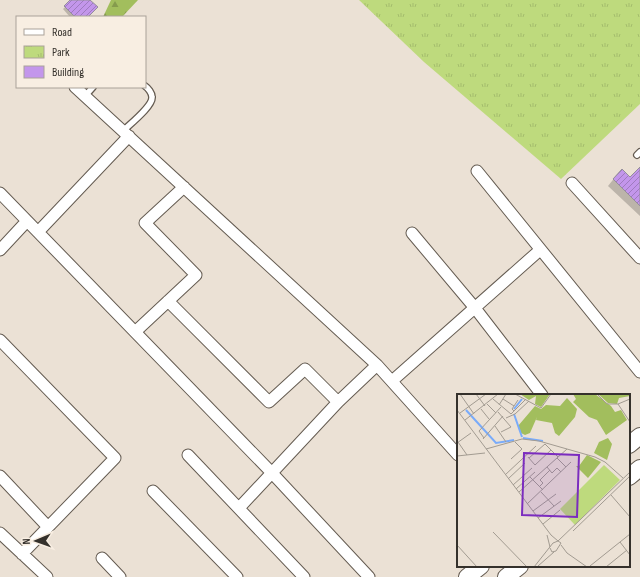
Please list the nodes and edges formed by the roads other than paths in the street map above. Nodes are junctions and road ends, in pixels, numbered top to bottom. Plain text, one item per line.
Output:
1 (146, 87) edge
2 (76, 88) edge
3 (92, 88) edge
4 (85, 96) junction
5 (126, 134) junction
6 (477, 171) dead end
7 (572, 183) dead end
8 (184, 187) junction
9 (0, 193) edge
10 (28, 221) junction
11 (38, 232) junction
12 (412, 233) dead end
13 (0, 250) edge
14 (540, 250) junction
15 (640, 258) edge
16 (168, 301) junction
17 (475, 308) junction
18 (135, 332) junction
19 (0, 340) edge
20 (377, 365) junction
21 (640, 372) edge
22 (392, 381) junction
23 (541, 394) edge
24 (338, 402) junction
25 (640, 436) edge
26 (630, 444) edge
27 (457, 454) edge
28 (188, 455) dead end
29 (640, 468) edge
30 (272, 473) junction
31 (0, 476) edge
32 (630, 476) edge
33 (153, 491) dead end
34 (239, 508) junction
35 (48, 527) junction
36 (0, 533) edge
37 (22, 554) junction
38 (102, 558) dead end
39 (480, 567) edge
40 (519, 567) edge
41 (47, 577) edge
42 (120, 577) edge
43 (236, 577) edge
44 (304, 577) edge
45 (369, 577) edge
46 (467, 577) edge
47 (506, 577) edge

1 - 5 lane
2 - 4 street
3 - 4 lane
4 - 5 street
5 - 8 street
5 - 11 street
6 - 14 street
7 - 15 street
8 - 16 street
8 - 20 street
9 - 10 street
10 - 11 street
10 - 13 street
11 - 18 street
12 - 17 street
14 - 17 street
14 - 21 street
16 - 18 street
16 - 24 street
17 - 22 street
17 - 23 street
18 - 30 street
19 - 35 street
20 - 22 street
20 - 24 street
22 - 27 street
24 - 30 street
25 - 26 main road
28 - 34 street
29 - 32 main road
30 - 34 street
30 - 45 street
31 - 35 street
33 - 43 street
34 - 44 street
35 - 37 street
36 - 37 street
37 - 41 street
38 - 42 street
39 - 46 main road
40 - 47 main road

